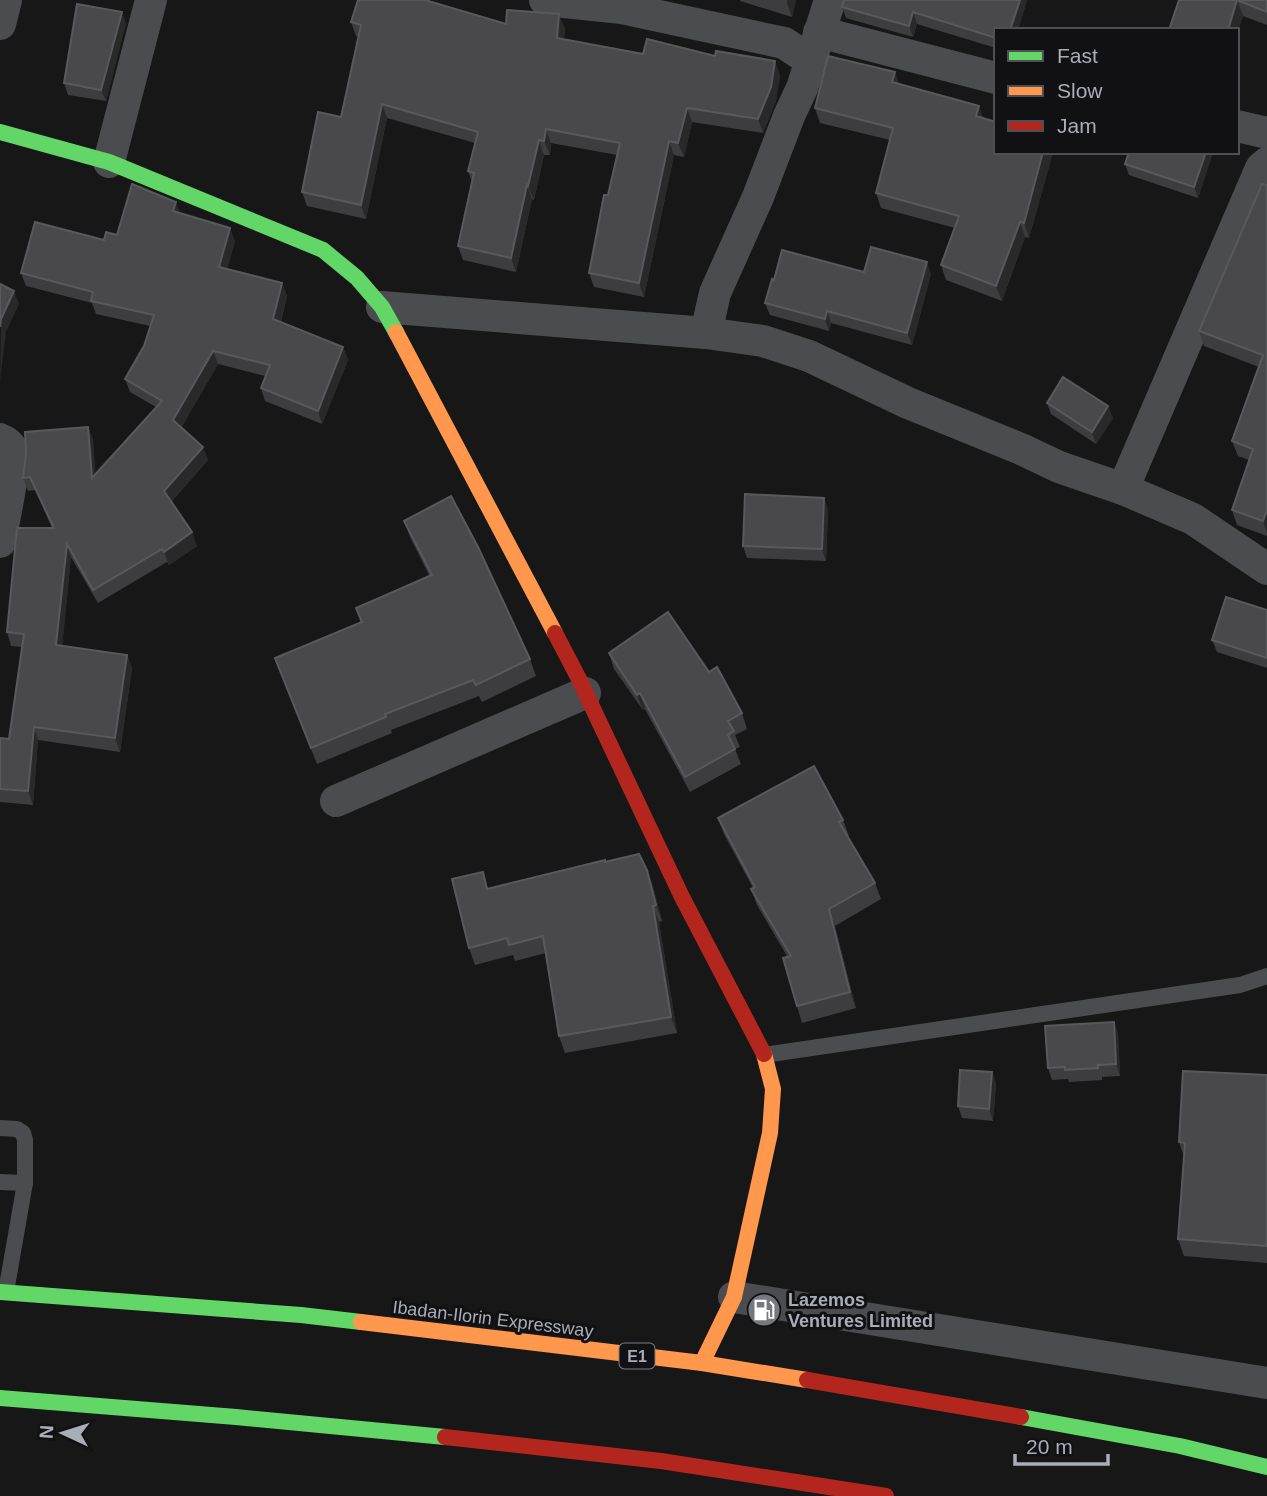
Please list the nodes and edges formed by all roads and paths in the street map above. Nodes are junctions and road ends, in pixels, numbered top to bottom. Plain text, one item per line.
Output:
1 (6, 0) edge
2 (151, 0) edge
3 (545, 0) edge
4 (830, 0) edge
5 (0, 24) edge
6 (814, 46) junction
7 (994, 78) edge
8 (1239, 126) edge
9 (0, 132) edge
10 (1267, 133) edge
11 (110, 162) junction
12 (1267, 163) edge
13 (382, 307) junction
14 (706, 333) junction
15 (0, 439) edge
16 (1123, 489) junction
17 (0, 542) edge
18 (1267, 569) edge
19 (585, 693) junction
20 (336, 801) dead end
21 (1267, 976) edge
22 (764, 1055) junction
23 (0, 1128) edge
24 (0, 1182) edge
25 (25, 1183) junction
26 (3, 1292) edge
27 (734, 1297) junction
28 (702, 1363) junction
29 (1267, 1383) edge
30 (0, 1398) edge
31 (1267, 1467) edge
32 (886, 1496) edge

1 - 5 street
2 - 11 street
3 - 6 street
4 - 6 street
6 - 7 street
6 - 14 street
8 - 10 street
9 - 11 main road
11 - 13 main road
12 - 16 street
13 - 14 street
13 - 19 main road
14 - 16 street
15 - 17 street
16 - 18 street
19 - 20 street
19 - 22 main road
21 - 22 lane
22 - 27 main road
23 - 25 lane
24 - 25 lane
25 - 26 lane
26 - 28 main road, Ibadan-Ilorin Expressway / E1
27 - 28 main road
27 - 29 street
28 - 31 main road, Ibadan-Ilorin Expressway / E1
30 - 32 main road

